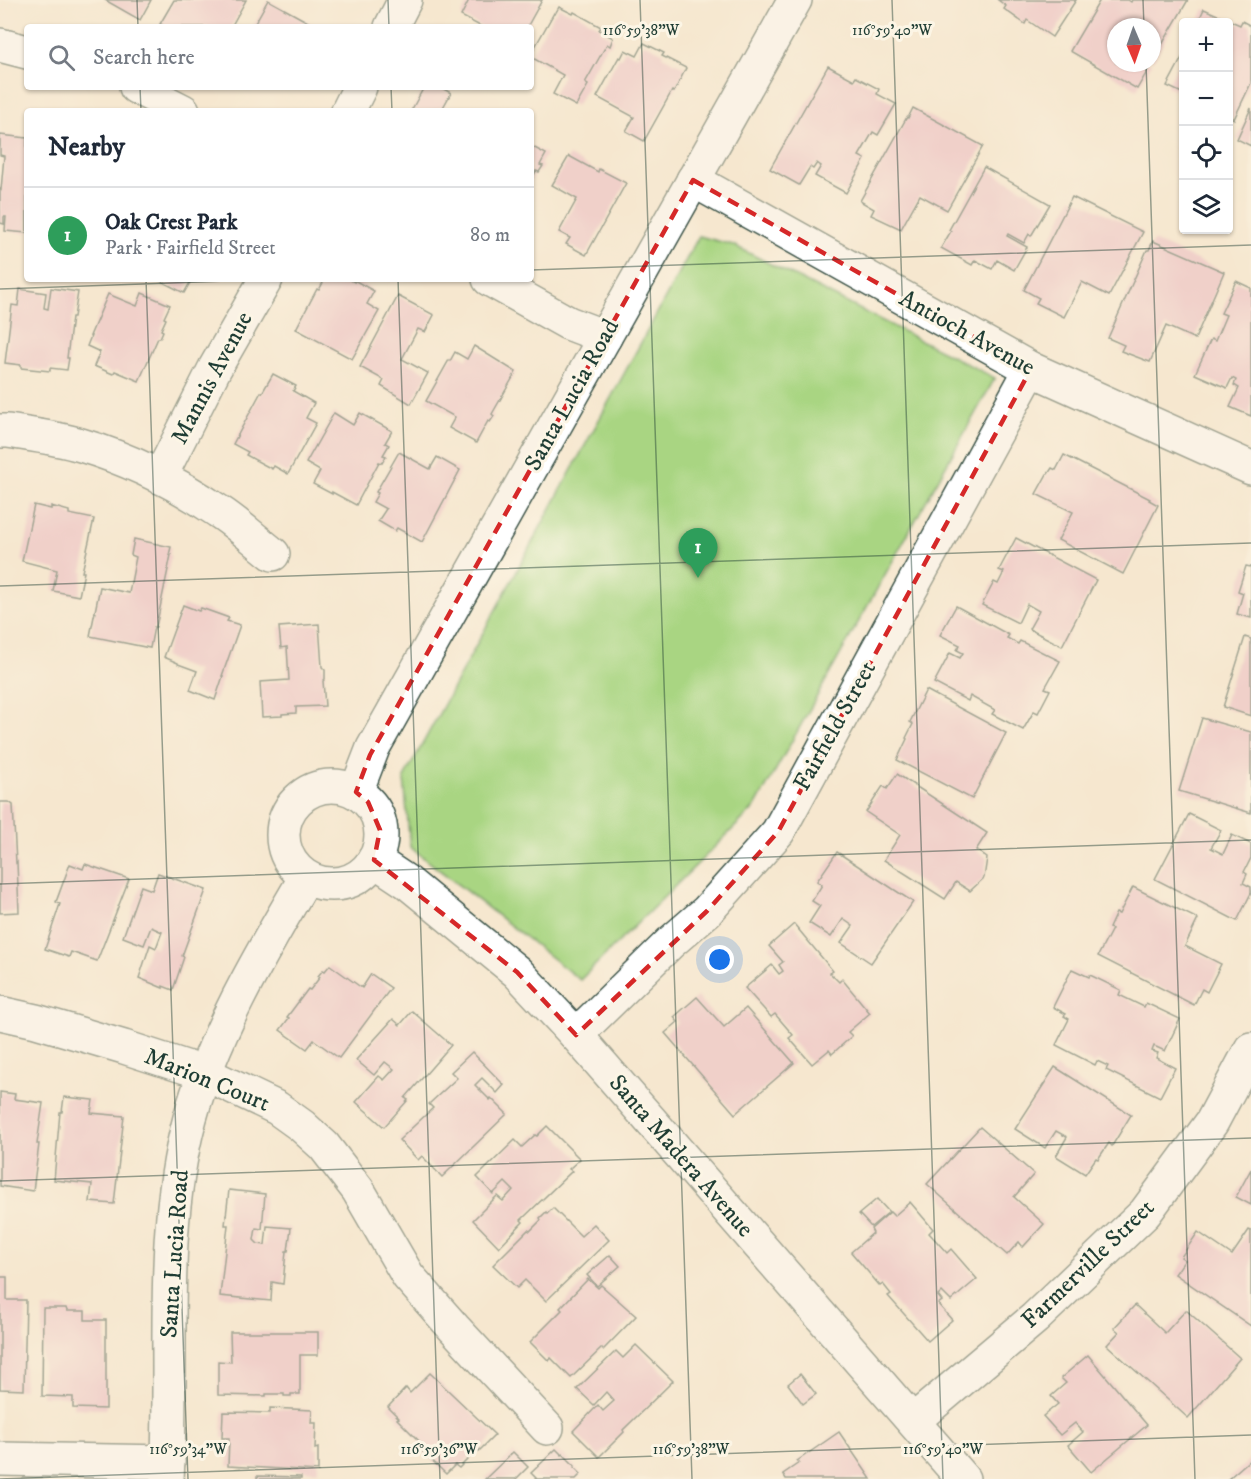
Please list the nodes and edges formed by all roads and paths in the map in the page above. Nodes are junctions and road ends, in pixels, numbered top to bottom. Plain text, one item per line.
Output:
1 (405, 0) edge
2 (795, 0) edge
3 (393, 24) edge
4 (0, 45) edge
5 (24, 51) edge
6 (142, 90) edge
7 (358, 90) edge
8 (177, 108) edge
9 (350, 108) edge
10 (693, 180) junction
11 (264, 282) edge
12 (494, 282) edge
13 (605, 337) junction
14 (1031, 369) junction
15 (0, 431) edge
16 (1251, 468) edge
17 (160, 477) junction
18 (273, 554) dead end
19 (356, 792) junction
20 (374, 860) junction
21 (306, 877) junction
22 (0, 1013) edge
23 (576, 1035) junction
24 (1251, 1049) edge
25 (204, 1073) junction
26 (913, 1421) junction
27 (547, 1428) dead end
28 (0, 1459) edge
29 (168, 1471) edge
30 (963, 1479) edge

1 - 3 street
2 - 10 street, Santa Lucia Road
4 - 5 street
6 - 8 street
7 - 9 street
10 - 13 street, Santa Lucia Road
10 - 14 street, Antioch Avenue
11 - 17 street, Mannis Avenue
12 - 13 street
13 - 19 street, Santa Lucia Road
14 - 16 street, Antioch Avenue
14 - 23 street, Fairfield Street
15 - 17 street
17 - 18 street
19 - 20 street
19 - 21 street
20 - 21 street
20 - 23 street, Santa Madera Avenue
21 - 25 street, Santa Lucia Road
22 - 25 street, Marion Court
23 - 26 street, Santa Madera Avenue
24 - 26 street, Farmerville Street
25 - 27 street, Marion Court
25 - 29 street, Santa Lucia Road
26 - 30 street, Santa Madera Avenue
28 - 29 street

